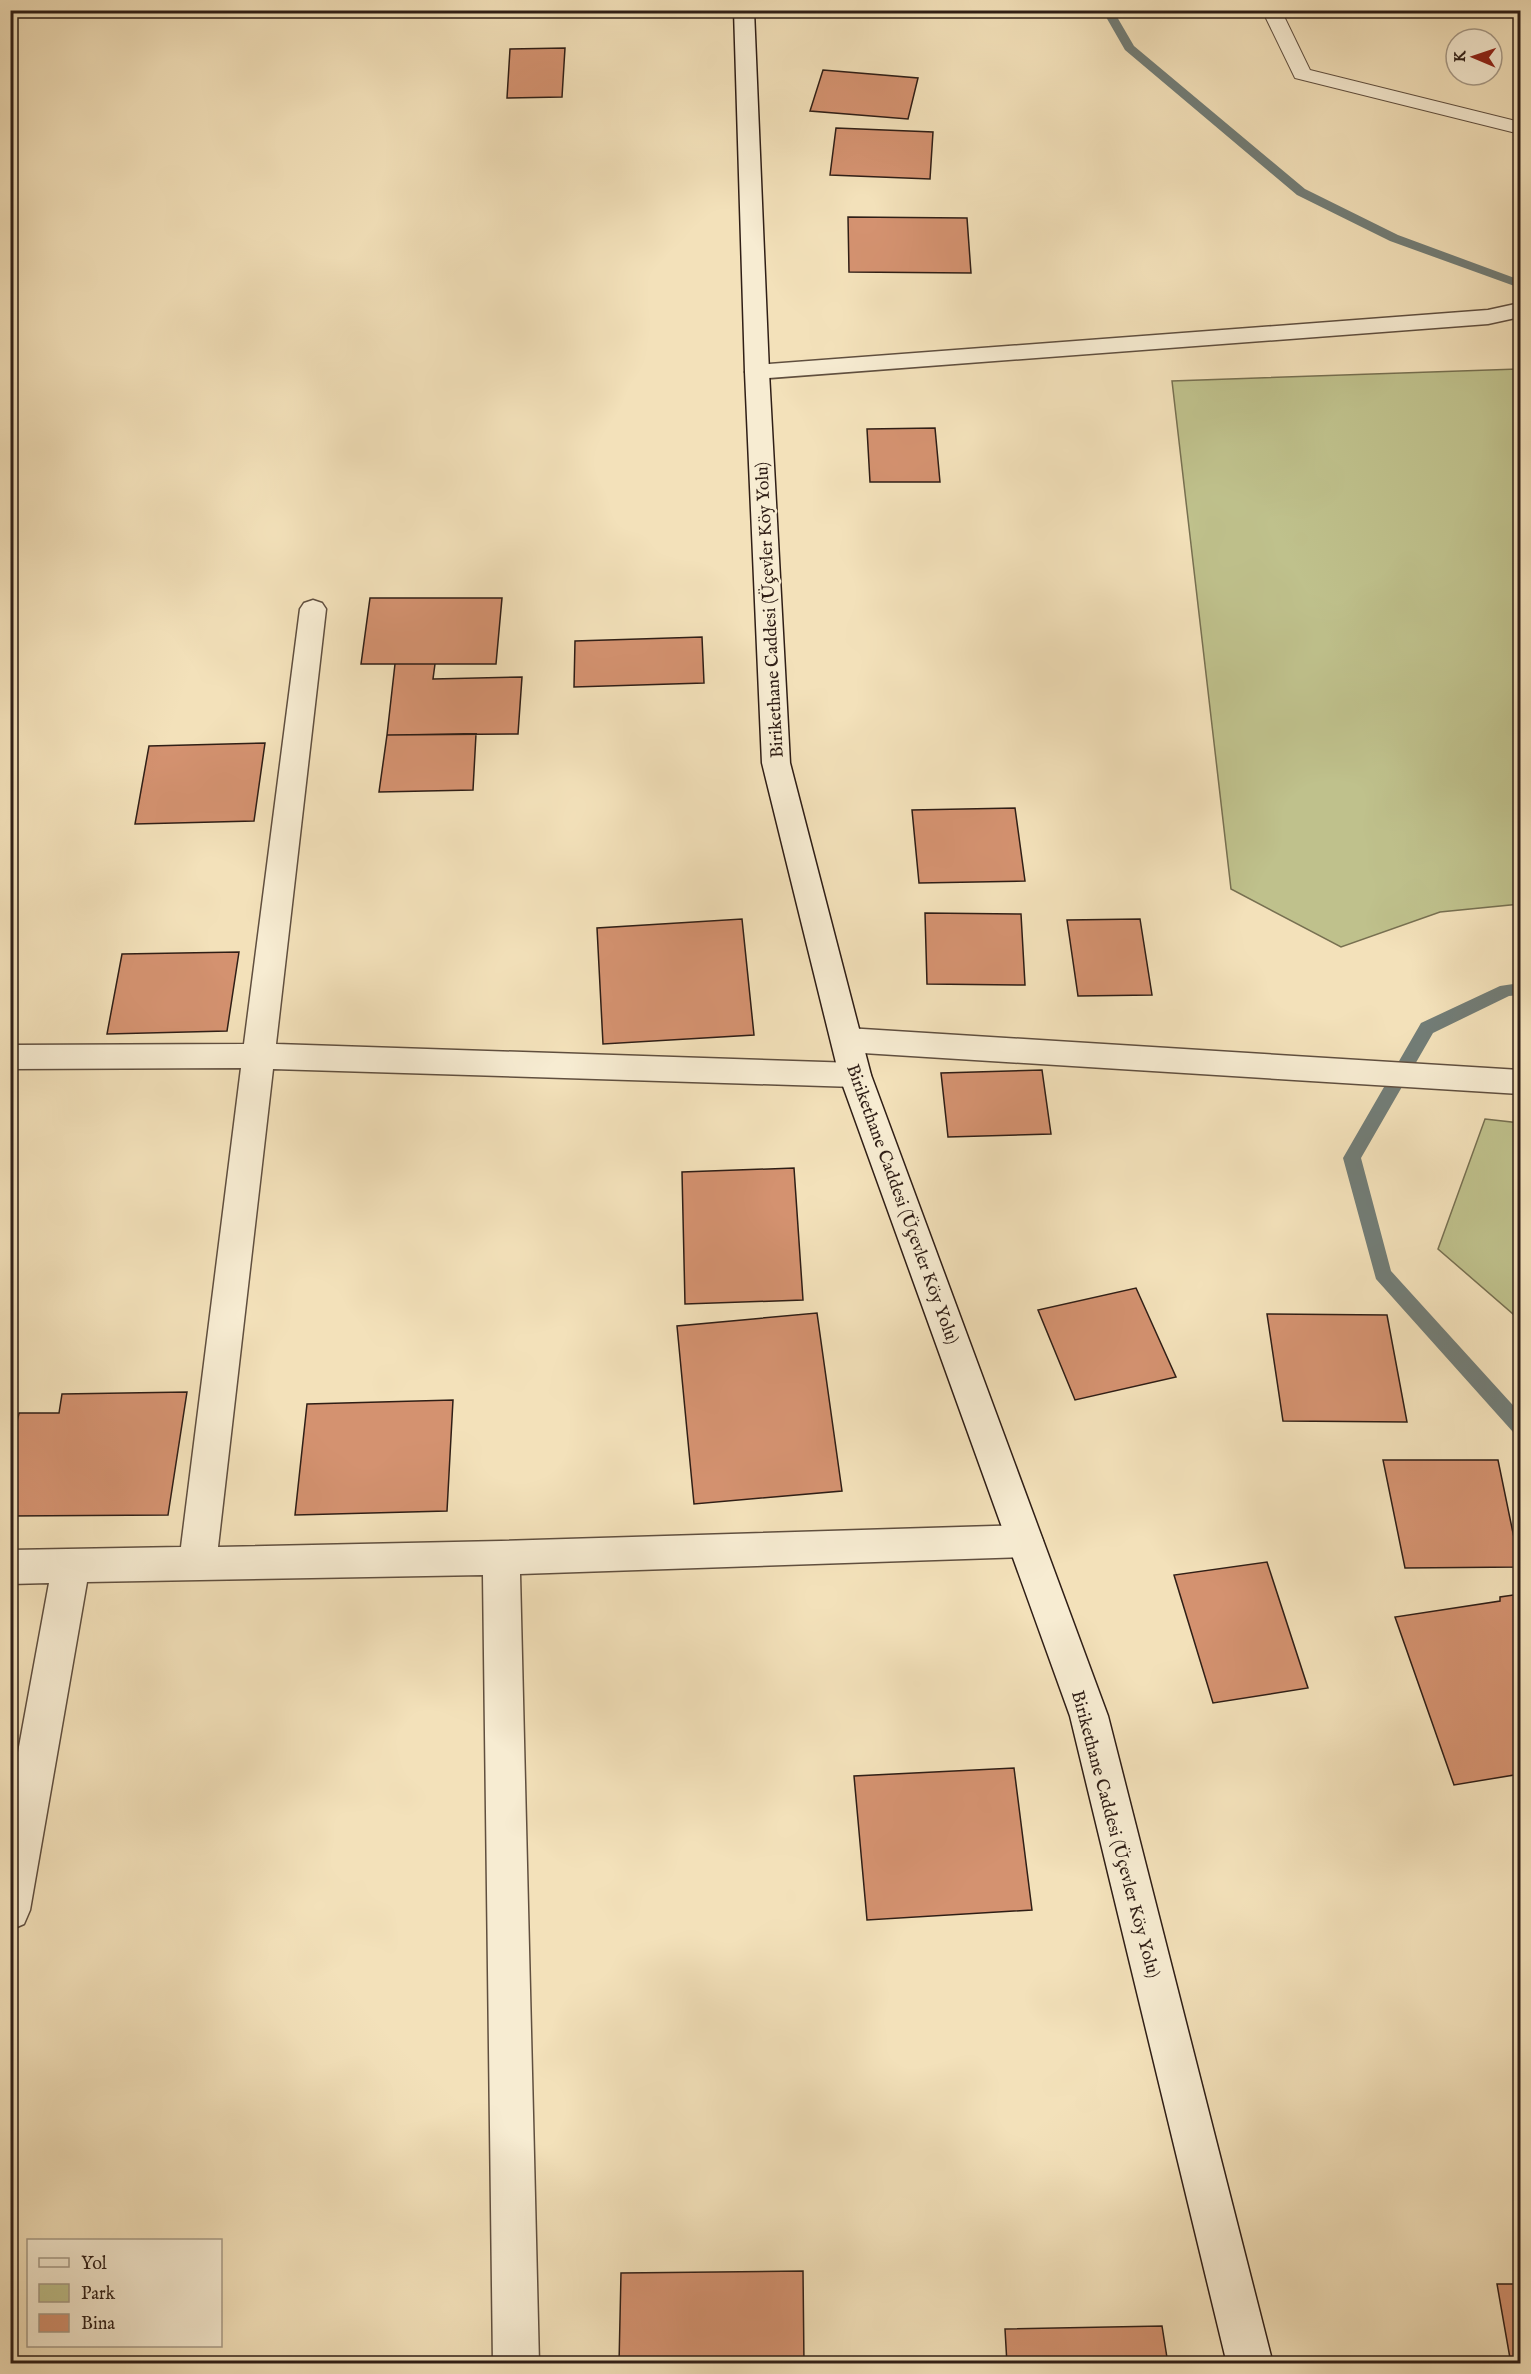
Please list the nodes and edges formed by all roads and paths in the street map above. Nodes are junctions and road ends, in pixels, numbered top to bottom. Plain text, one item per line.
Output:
1 (744, 10) edge
2 (1271, 10) edge
3 (1521, 128) edge
4 (1521, 310) edge
5 (757, 372) junction
6 (313, 609) dead end
7 (847, 1040) junction
8 (258, 1056) junction
9 (10, 1058) edge
10 (855, 1075) junction
11 (1520, 1082) edge
12 (1025, 1541) junction
13 (501, 1558) junction
14 (197, 1564) junction
15 (71, 1566) junction
16 (10, 1567) edge
17 (10, 1910) edge
18 (516, 2364) edge
19 (1250, 2364) edge

1 - 5 street, Birikethane Caddesi (Üçevler Köy Yolu)
2 - 3 lane
4 - 5 street
5 - 7 street, Birikethane Caddesi (Üçevler Köy Yolu)
6 - 8 street
7 - 10 street, Birikethane Caddesi (Üçevler Köy Yolu)
7 - 11 street
8 - 9 street
8 - 10 street
8 - 14 street
10 - 12 street, Birikethane Caddesi (Üçevler Köy Yolu)
12 - 13 street
12 - 19 street, Birikethane Caddesi (Üçevler Köy Yolu)
13 - 14 street
13 - 18 street
14 - 15 street
15 - 16 street
15 - 17 street

